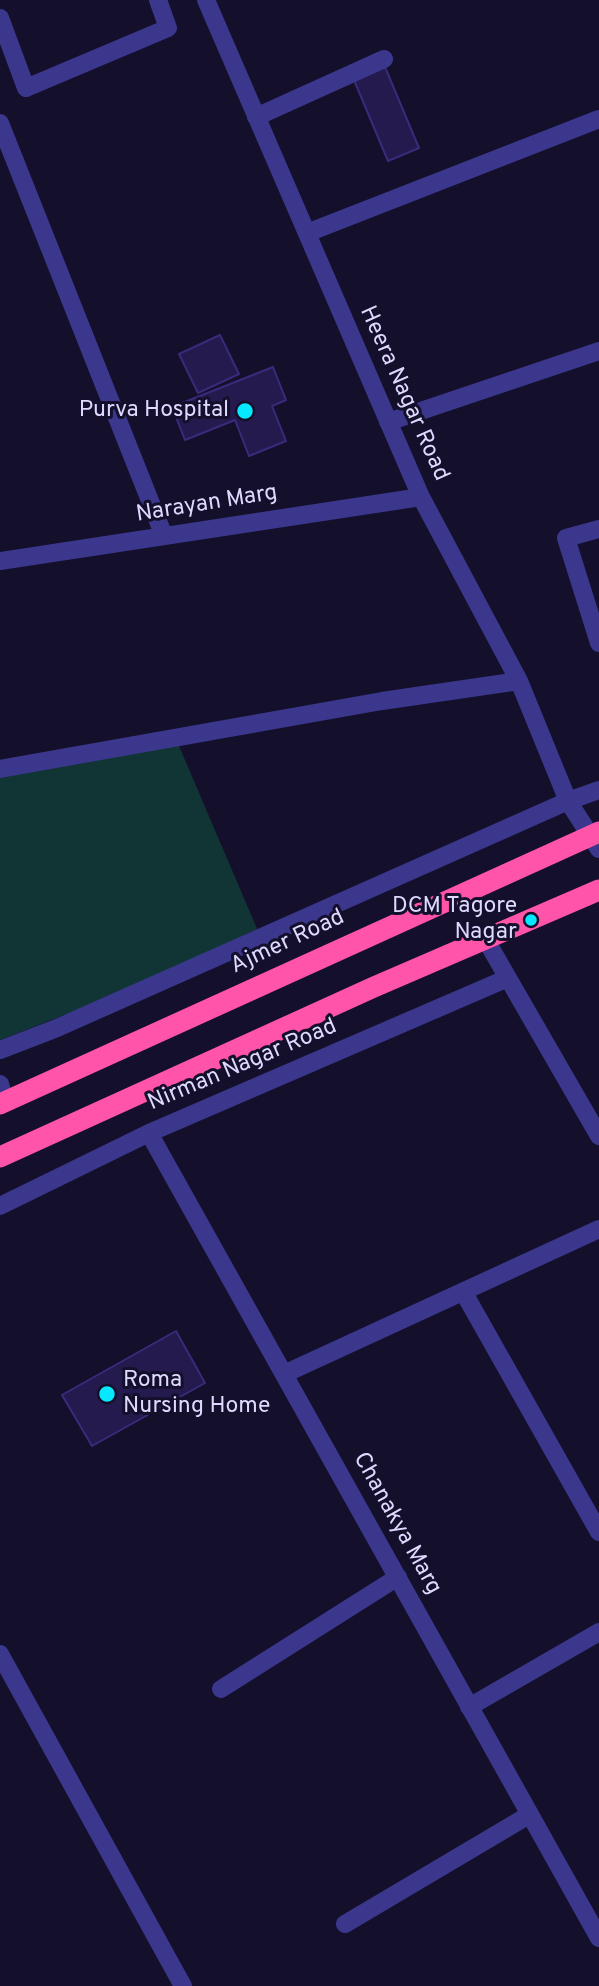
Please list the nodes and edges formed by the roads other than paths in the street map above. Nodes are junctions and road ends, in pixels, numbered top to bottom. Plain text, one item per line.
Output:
1 (158, 0) edge
2 (206, 0) edge
3 (0, 18) edge
4 (384, 59) dead end
5 (256, 117) junction
6 (599, 119) edge
7 (0, 123) edge
8 (307, 233) junction
9 (599, 351) edge
10 (388, 422) junction
11 (421, 496) junction
12 (599, 529) edge
13 (164, 536) junction
14 (0, 561) edge
15 (599, 643) edge
16 (519, 681) junction
17 (0, 769) edge
18 (599, 790) edge
19 (568, 801) junction
20 (596, 839) edge
21 (599, 890) edge
22 (486, 940) junction
23 (508, 978) junction
24 (0, 1050) edge
25 (2, 1097) edge
26 (149, 1133) junction
27 (599, 1136) edge
28 (0, 1157) edge
29 (0, 1206) edge
30 (599, 1229) edge
31 (464, 1293) junction
32 (284, 1374) junction
33 (599, 1532) edge
34 (398, 1577) junction
35 (599, 1632) edge
36 (0, 1654) edge
37 (221, 1689) dead end
38 (469, 1707) junction
39 (529, 1815) junction
40 (345, 1924) dead end
41 (599, 1938) edge
42 (183, 1986) edge

1 - 3 street
2 - 5 street, Heera Nagar Road
4 - 5 street
5 - 8 street, Heera Nagar Road
6 - 8 street
7 - 13 street
8 - 10 street, Heera Nagar Road
9 - 10 street
10 - 11 street, Heera Nagar Road
11 - 13 street, Narayan Marg
11 - 16 street, Heera Nagar Road
12 - 15 street
13 - 14 street, Narayan Marg
16 - 17 street
16 - 19 street, Heera Nagar Road
18 - 19 street
19 - 20 street, Heera Nagar Road
19 - 24 street
20 - 25 highway, Ajmer Road
21 - 22 highway
22 - 23 street
22 - 28 highway
23 - 26 street, Nirman Nagar Road
23 - 27 street
26 - 29 street, Nirman Nagar Road
26 - 32 street, Chanakya Marg
30 - 31 street
31 - 32 street
31 - 33 street
32 - 34 street, Chanakya Marg
34 - 37 street
34 - 38 street, Chanakya Marg
35 - 38 street
36 - 42 street
38 - 39 street, Chanakya Marg
39 - 40 street
39 - 41 street, Chanakya Marg

